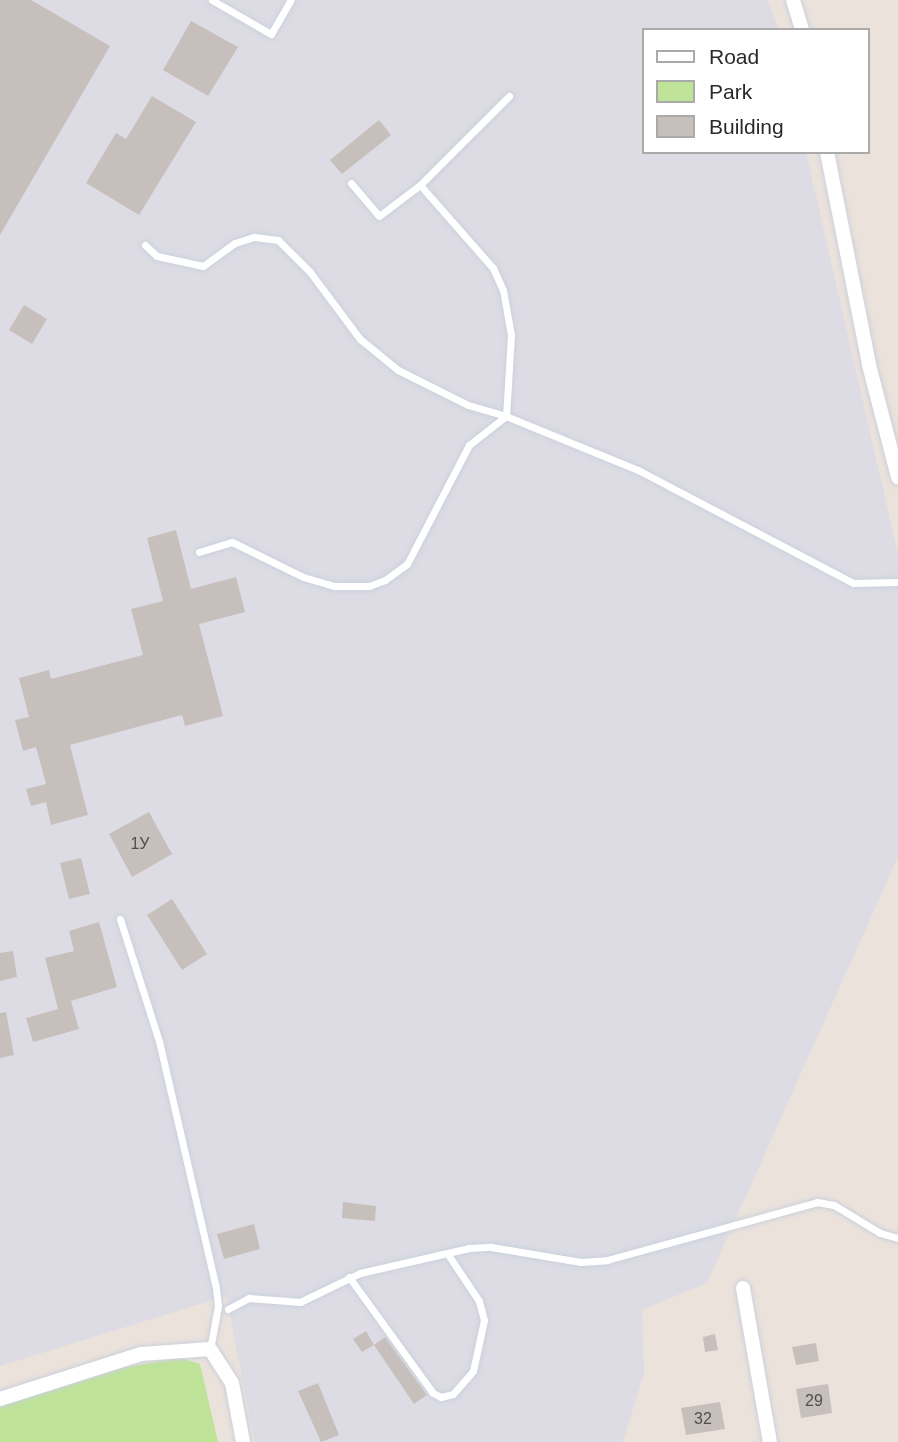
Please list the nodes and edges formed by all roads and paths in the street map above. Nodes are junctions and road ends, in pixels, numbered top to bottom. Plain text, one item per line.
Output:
1 (212, 0) edge
2 (291, 0) edge
3 (793, 0) edge
4 (801, 28) edge
5 (509, 96) dead end
6 (827, 154) edge
7 (351, 183) dead end
8 (420, 185) junction
9 (145, 245) dead end
10 (506, 416) junction
11 (898, 477) edge
12 (199, 552) dead end
13 (898, 582) edge
14 (120, 919) dead end
15 (898, 1238) edge
16 (449, 1256) junction
17 (349, 1277) junction
18 (743, 1288) dead end
19 (228, 1308) dead end
20 (211, 1349) junction
21 (0, 1399) edge
22 (243, 1442) edge
23 (769, 1442) edge

1 - 2 lane
3 - 4 street
5 - 8 lane
6 - 11 street
7 - 8 lane
8 - 10 lane
9 - 10 lane
10 - 12 lane
10 - 13 lane
14 - 20 lane
15 - 16 lane
16 - 17 lane
16 - 17 lane
17 - 19 lane
18 - 23 street
20 - 21 street
20 - 22 street

